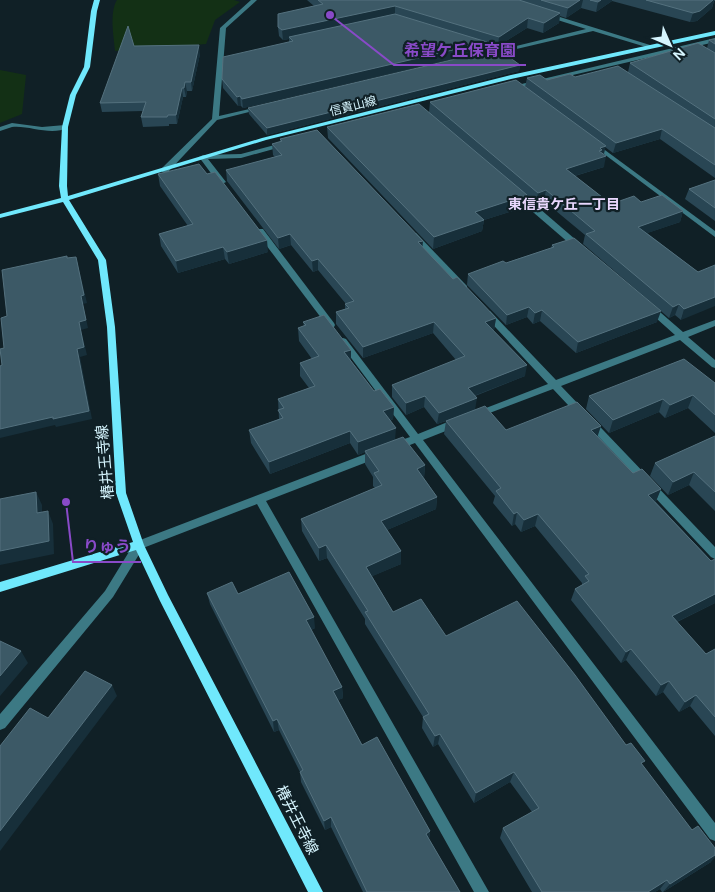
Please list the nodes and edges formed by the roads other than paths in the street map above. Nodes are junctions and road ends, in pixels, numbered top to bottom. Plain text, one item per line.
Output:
1 (97, 0) edge
2 (254, 0) edge
3 (540, 13) edge
4 (593, 29) junction
5 (715, 33) edge
6 (715, 40) edge
7 (481, 45) edge
8 (648, 46) junction
9 (691, 46) junction
10 (699, 50) edge
11 (500, 51) junction
12 (230, 56) edge
13 (481, 56) edge
14 (220, 58) junction
15 (606, 64) junction
16 (614, 69) edge
17 (516, 86) junction
18 (497, 90) edge
19 (524, 92) edge
20 (272, 105) edge
21 (215, 119) junction
22 (65, 127) junction
23 (0, 129) edge
24 (588, 139) edge
25 (293, 142) edge
26 (203, 157) junction
27 (165, 170) junction
28 (509, 187) edge
29 (227, 188) edge
30 (65, 199) junction
31 (0, 216) edge
32 (257, 227) edge
33 (407, 228) edge
34 (715, 235) edge
35 (584, 251) edge
36 (468, 292) edge
37 (644, 303) edge
38 (481, 306) edge
39 (715, 323) edge
40 (334, 329) edge
41 (681, 335) junction
42 (340, 337) edge
43 (715, 365) edge
44 (555, 384) junction
45 (417, 438) junction
46 (259, 498) junction
47 (139, 546) junction
48 (715, 554) edge
49 (0, 587) edge
50 (0, 724) edge
51 (715, 834) edge
52 (316, 892) edge
53 (482, 892) edge

1 - 22 main road, 椿井王寺線
2 - 14 street
3 - 4 street
4 - 8 street
4 - 11 street
5 - 8 main road, 信貴山線
6 - 9 street
7 - 11 street
8 - 26 main road, 信貴山線
9 - 10 street
9 - 15 street
11 - 13 street
12 - 14 street
14 - 21 street
15 - 16 street
15 - 17 street
17 - 18 street
17 - 19 street
20 - 21 street
21 - 27 street
22 - 23 street
22 - 30 main road, 椿井王寺線
24 - 34 street
25 - 26 street
26 - 27 main road, 信貴山線
26 - 29 street
27 - 30 main road, 信貴山線
28 - 35 street
30 - 31 main road, 信貴山線
30 - 47 main road, 椿井王寺線
32 - 40 street
33 - 36 street
37 - 41 street
38 - 44 street
39 - 41 street
41 - 43 street
41 - 44 street
42 - 45 street
44 - 45 street
44 - 48 street
45 - 46 street
45 - 51 street
46 - 47 street
46 - 53 street
47 - 49 main road
47 - 50 street
47 - 52 main road, 椿井王寺線

